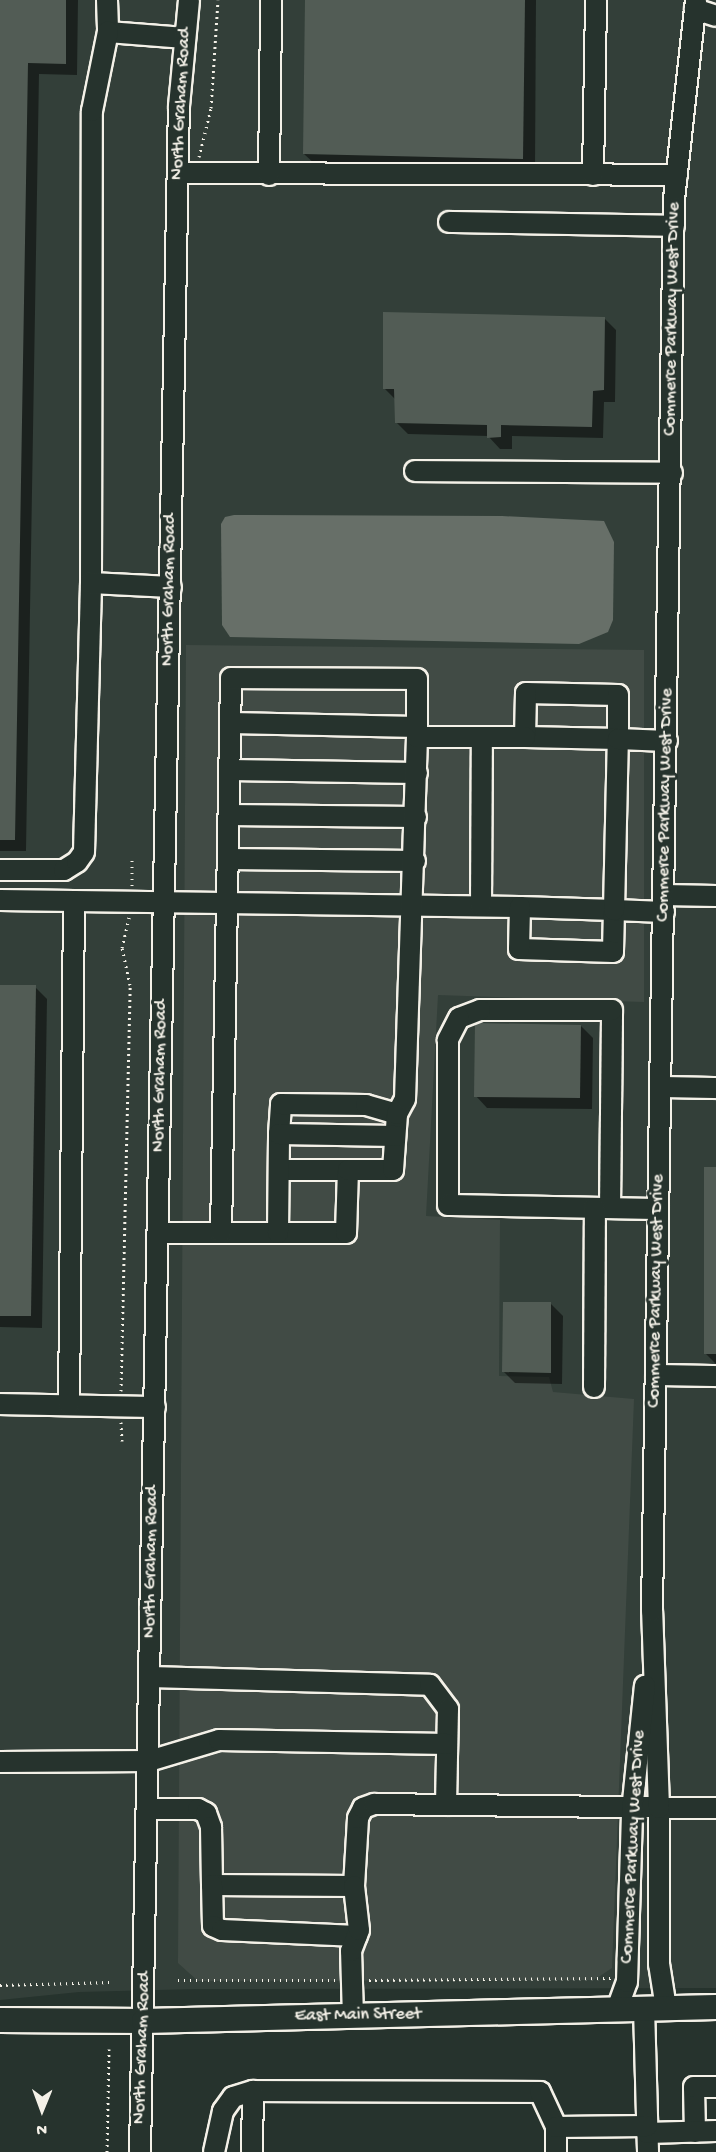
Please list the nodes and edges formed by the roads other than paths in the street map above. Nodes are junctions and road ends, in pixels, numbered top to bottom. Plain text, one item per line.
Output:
1 (107, 0) edge
2 (189, 0) edge
3 (271, 0) edge
4 (596, 0) edge
5 (696, 4) edge
6 (716, 16) edge
7 (108, 32) junction
8 (185, 38) junction
9 (187, 174) junction
10 (269, 175) junction
11 (593, 175) junction
12 (677, 175) junction
13 (449, 222) dead end
14 (674, 226) junction
15 (415, 471) dead end
16 (672, 473) junction
17 (91, 583) junction
18 (171, 587) junction
19 (231, 723) junction
20 (417, 732) junction
21 (482, 737) junction
22 (525, 737) junction
23 (618, 740) junction
24 (667, 741) junction
25 (230, 770) junction
26 (417, 773) junction
27 (229, 815) junction
28 (416, 817) junction
29 (228, 859) junction
30 (415, 861) junction
31 (0, 870) edge
32 (716, 896) edge
33 (0, 900) edge
34 (74, 901) junction
35 (165, 902) junction
36 (227, 903) junction
37 (664, 903) junction
38 (414, 906) junction
39 (481, 906) junction
40 (520, 907) junction
41 (614, 910) junction
42 (661, 1087) junction
43 (716, 1088) edge
44 (397, 1114) junction
45 (279, 1134) junction
46 (394, 1136) junction
47 (279, 1170) junction
48 (348, 1170) junction
49 (603, 1208) junction
50 (658, 1209) junction
51 (158, 1233) junction
52 (221, 1233) junction
53 (278, 1233) junction
54 (656, 1375) junction
55 (716, 1376) edge
56 (594, 1387) dead end
57 (0, 1404) edge
58 (69, 1406) junction
59 (155, 1407) junction
60 (652, 1611) junction
61 (150, 1677) junction
62 (447, 1744) junction
63 (149, 1761) junction
64 (0, 1762) edge
65 (446, 1805) junction
66 (633, 1807) junction
67 (659, 1808) junction
68 (716, 1808) edge
69 (148, 1809) junction
70 (212, 1885) junction
71 (354, 1886) junction
72 (357, 1936) junction
73 (716, 2007) edge
74 (655, 2008) junction
75 (617, 2009) junction
76 (353, 2017) junction
77 (0, 2020) edge
78 (144, 2021) junction
79 (716, 2087) edge
80 (253, 2091) junction
81 (556, 2127) junction
82 (694, 2132) junction
83 (716, 2132) edge
84 (647, 2137) edge
85 (140, 2152) edge
86 (214, 2152) edge
87 (252, 2152) edge
88 (556, 2152) edge

1 - 7 street
2 - 8 street, North Graham Road
3 - 10 street
4 - 11 street
5 - 6 street
5 - 12 street, Commerce Parkway West Drive
7 - 8 street
7 - 17 street
8 - 9 street, North Graham Road
9 - 10 street
9 - 18 street, North Graham Road
10 - 11 street
11 - 12 street
12 - 14 street, Commerce Parkway West Drive
13 - 14 street
14 - 16 street, Commerce Parkway West Drive
15 - 16 street
16 - 24 street, Commerce Parkway West Drive
17 - 18 street
17 - 31 street
18 - 35 street, North Graham Road
19 - 20 street
19 - 20 street
19 - 25 street
20 - 21 street
20 - 26 street
21 - 22 street
21 - 39 street
22 - 23 street
22 - 23 street
23 - 24 street
23 - 41 street
24 - 37 street, Commerce Parkway West Drive
25 - 26 street
25 - 27 street
26 - 28 street
27 - 28 street
27 - 29 street
28 - 30 street
29 - 30 street
29 - 36 street
30 - 38 street
32 - 37 street
33 - 34 street
34 - 35 street
34 - 58 street
35 - 36 street
35 - 51 street, North Graham Road
36 - 38 street
36 - 52 street
37 - 41 street
37 - 42 street, Commerce Parkway West Drive
38 - 39 street
38 - 44 street
39 - 40 street
40 - 41 street
40 - 41 street
42 - 43 street
42 - 50 street, Commerce Parkway West Drive
44 - 45 street
44 - 46 street
45 - 46 street
45 - 47 street
46 - 48 street
47 - 48 street
47 - 53 street
48 - 53 street
49 - 49 street
49 - 50 street
49 - 56 street
50 - 54 street, Commerce Parkway West Drive
51 - 52 street
51 - 59 street, North Graham Road
52 - 53 street
54 - 55 street
54 - 60 street, Commerce Parkway West Drive
57 - 58 street
58 - 59 street
59 - 61 street, North Graham Road
60 - 66 street, Commerce Parkway West Drive
60 - 67 street, Commerce Parkway West Drive
61 - 62 street
61 - 63 street, North Graham Road
62 - 63 street
62 - 65 street
63 - 64 street
63 - 69 street, North Graham Road
65 - 66 street
65 - 71 street
66 - 67 street
66 - 75 street, Commerce Parkway West Drive
67 - 68 street
67 - 74 street, Commerce Parkway West Drive
69 - 70 street
69 - 78 street, North Graham Road
70 - 71 street
70 - 72 street
71 - 72 street
72 - 76 street
73 - 74 main road, East Main Street
74 - 75 main road, East Main Street
74 - 84 street, Commerce Parkway West Drive
75 - 76 main road, East Main Street
76 - 78 main road, East Main Street
77 - 78 main road, East Main Street
78 - 85 street, North Graham Road
79 - 82 street
80 - 81 street
80 - 86 street
80 - 87 street
81 - 84 street
81 - 88 street
82 - 83 street
82 - 84 street

